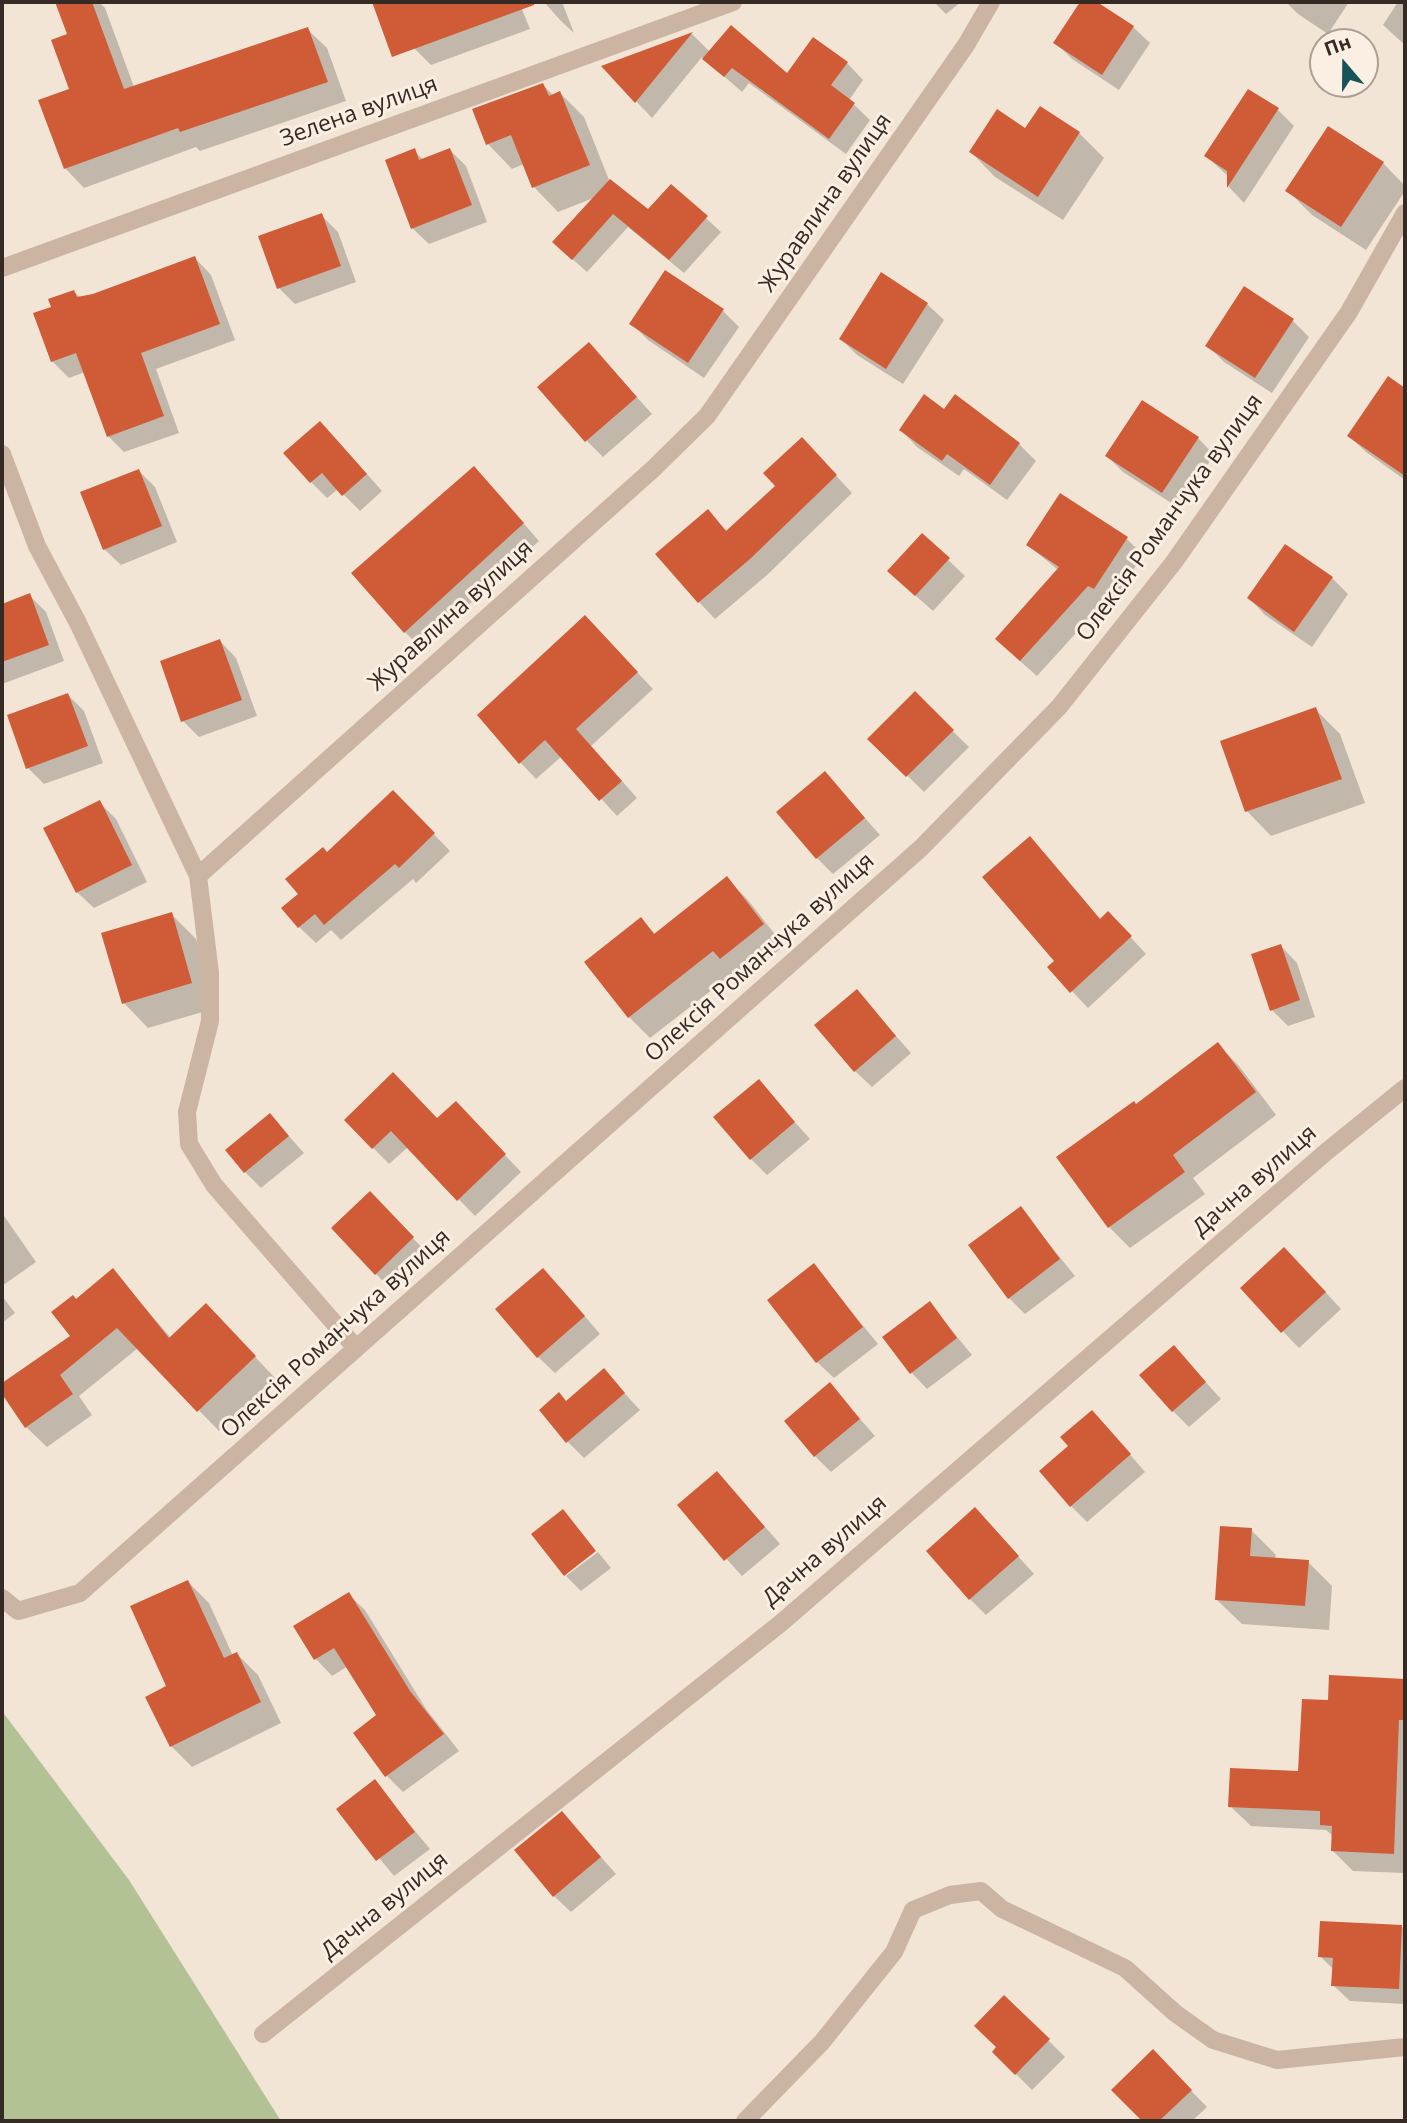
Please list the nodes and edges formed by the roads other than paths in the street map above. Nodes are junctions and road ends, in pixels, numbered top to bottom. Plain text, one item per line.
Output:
1 (733, 2) edge
2 (991, 2) edge
3 (1405, 213) edge
4 (2, 268) edge
5 (2, 454) edge
6 (198, 876) junction
7 (1405, 1088) edge
8 (356, 1348) junction
9 (2, 1598) edge
10 (263, 2034) dead end
11 (1405, 2047) edge
12 (745, 2121) edge

1 - 4 street, Зелена вулиця
2 - 6 street, Журавлина вулиця
3 - 8 street, Олексія Романчука вулиця
5 - 6 street
6 - 8 street
7 - 10 street, Дачна вулиця
8 - 9 street, Олексія Романчука вулиця
11 - 12 street

